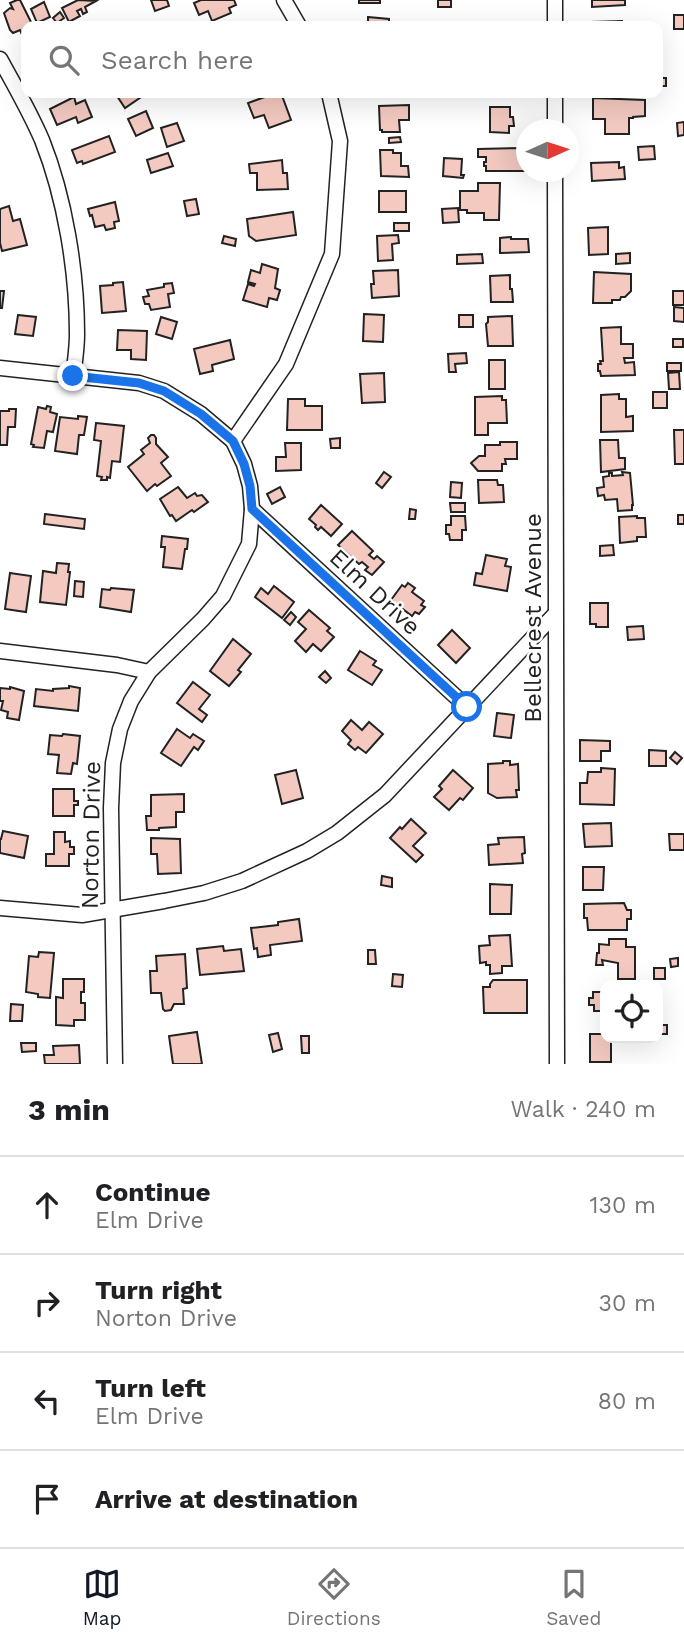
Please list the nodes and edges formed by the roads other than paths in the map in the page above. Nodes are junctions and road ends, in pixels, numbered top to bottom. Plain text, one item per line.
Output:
1 (284, 0) edge
2 (555, 0) edge
3 (296, 21) edge
4 (555, 21) edge
5 (0, 60) edge
6 (21, 97) edge
7 (22, 98) edge
8 (330, 98) edge
9 (555, 98) edge
10 (555, 119) edge
11 (555, 182) edge
12 (0, 369) edge
13 (73, 376) junction
14 (233, 441) junction
15 (252, 509) junction
16 (555, 614) junction
17 (0, 651) edge
18 (149, 672) junction
19 (467, 707) junction
20 (0, 908) edge
21 (112, 910) junction
22 (115, 1064) edge
23 (557, 1064) edge

1 - 3 street
2 - 4 street
5 - 6 street
7 - 13 street
8 - 14 street
9 - 10 street
11 - 16 street, Bellecrest Avenue
12 - 13 street
13 - 14 street
14 - 15 street, Norton Drive
15 - 18 street, Norton Drive
15 - 19 street, Elm Drive
16 - 19 street
16 - 23 street, Bellecrest Avenue
17 - 18 street
18 - 21 street, Norton Drive
19 - 21 street
20 - 21 street
21 - 22 street, Norton Drive

